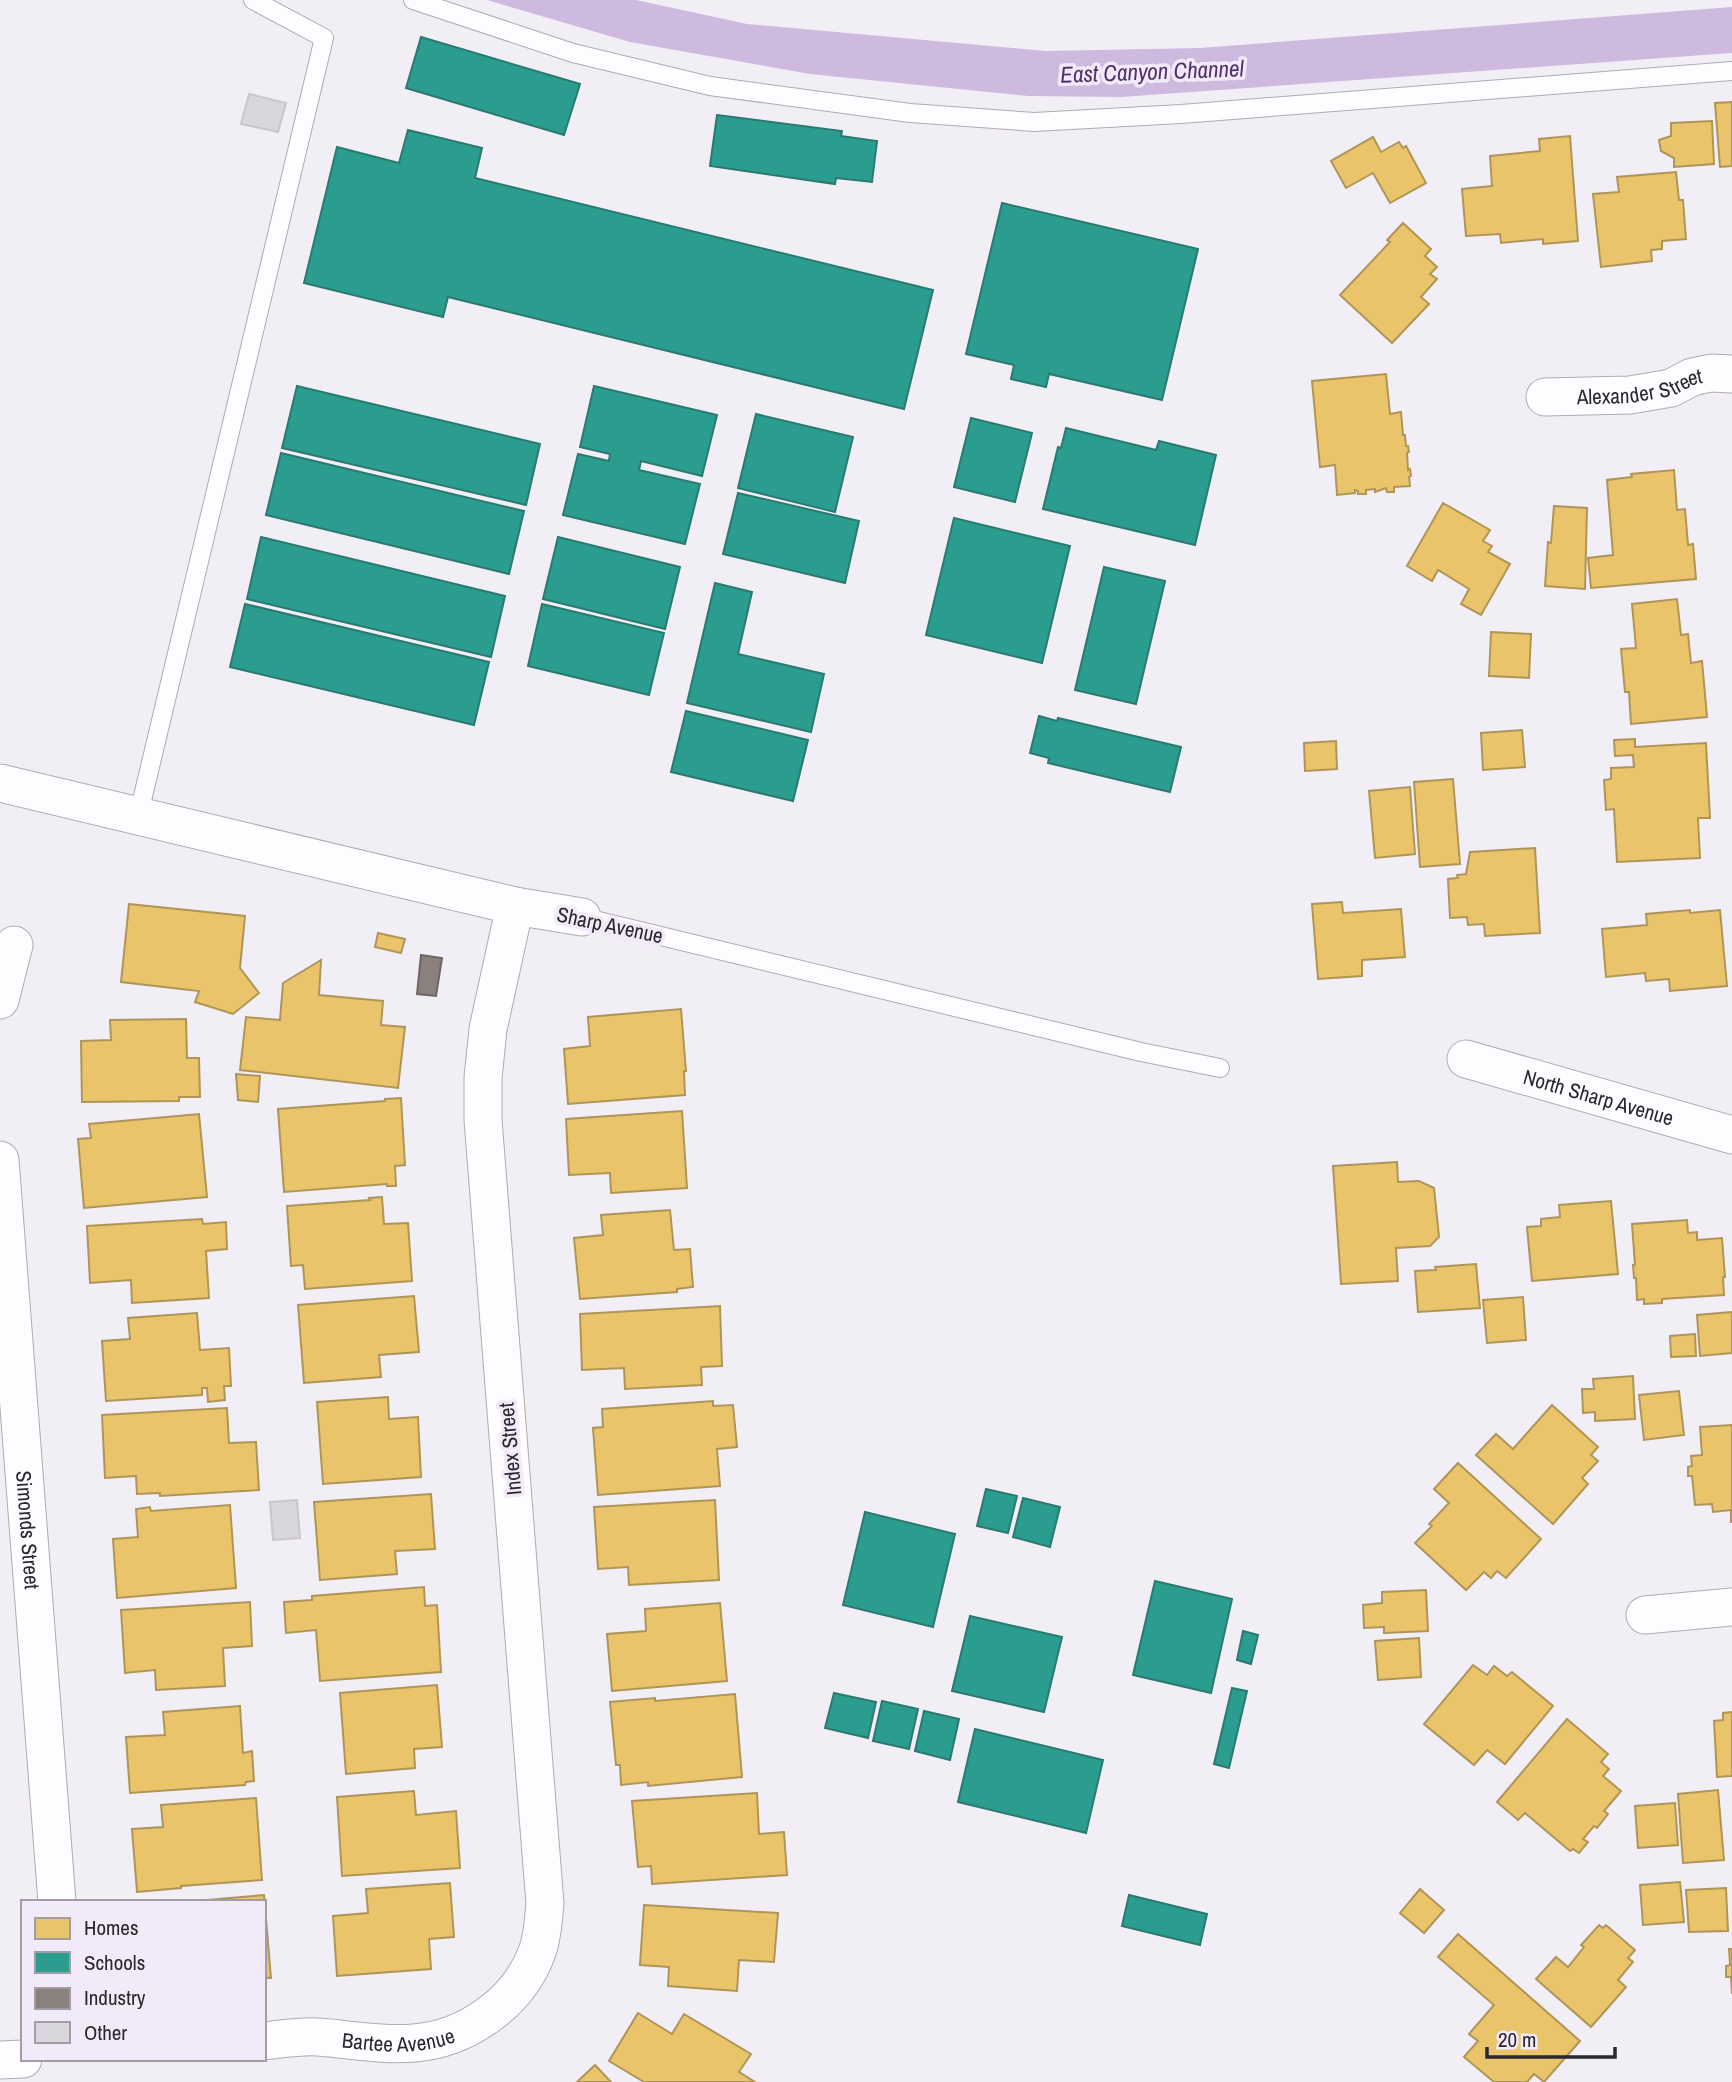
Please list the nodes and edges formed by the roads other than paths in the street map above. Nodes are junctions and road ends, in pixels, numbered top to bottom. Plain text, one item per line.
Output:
1 (253, 0) edge
2 (414, 0) edge
3 (1732, 71) edge
4 (1732, 374) edge
5 (1545, 397) dead end
6 (0, 783) edge
7 (138, 817) junction
8 (515, 906) junction
9 (582, 917) joint
10 (13, 945) dead end
11 (0, 1000) edge
12 (1466, 1059) dead end
13 (1220, 1068) dead end
14 (1732, 1135) edge
15 (0, 1160) edge
16 (1732, 1607) edge
17 (1645, 1615) dead end
18 (57, 1900) edge
19 (517, 1988) joint
20 (266, 2041) edge
21 (21, 2059) edge
22 (0, 2060) edge

1 - 7 lane
2 - 3 lane
4 - 5 street, Alexander Street
6 - 7 street, Sharp Avenue
7 - 8 street, Sharp Avenue
8 - 9 street, Sharp Avenue
8 - 19 street, Index Street
9 - 13 lane, Sharp Avenue
10 - 11 street
12 - 14 street, North Sharp Avenue
15 - 18 street, Simonds Street
16 - 17 street
19 - 20 street, Bartee Avenue
21 - 22 street

